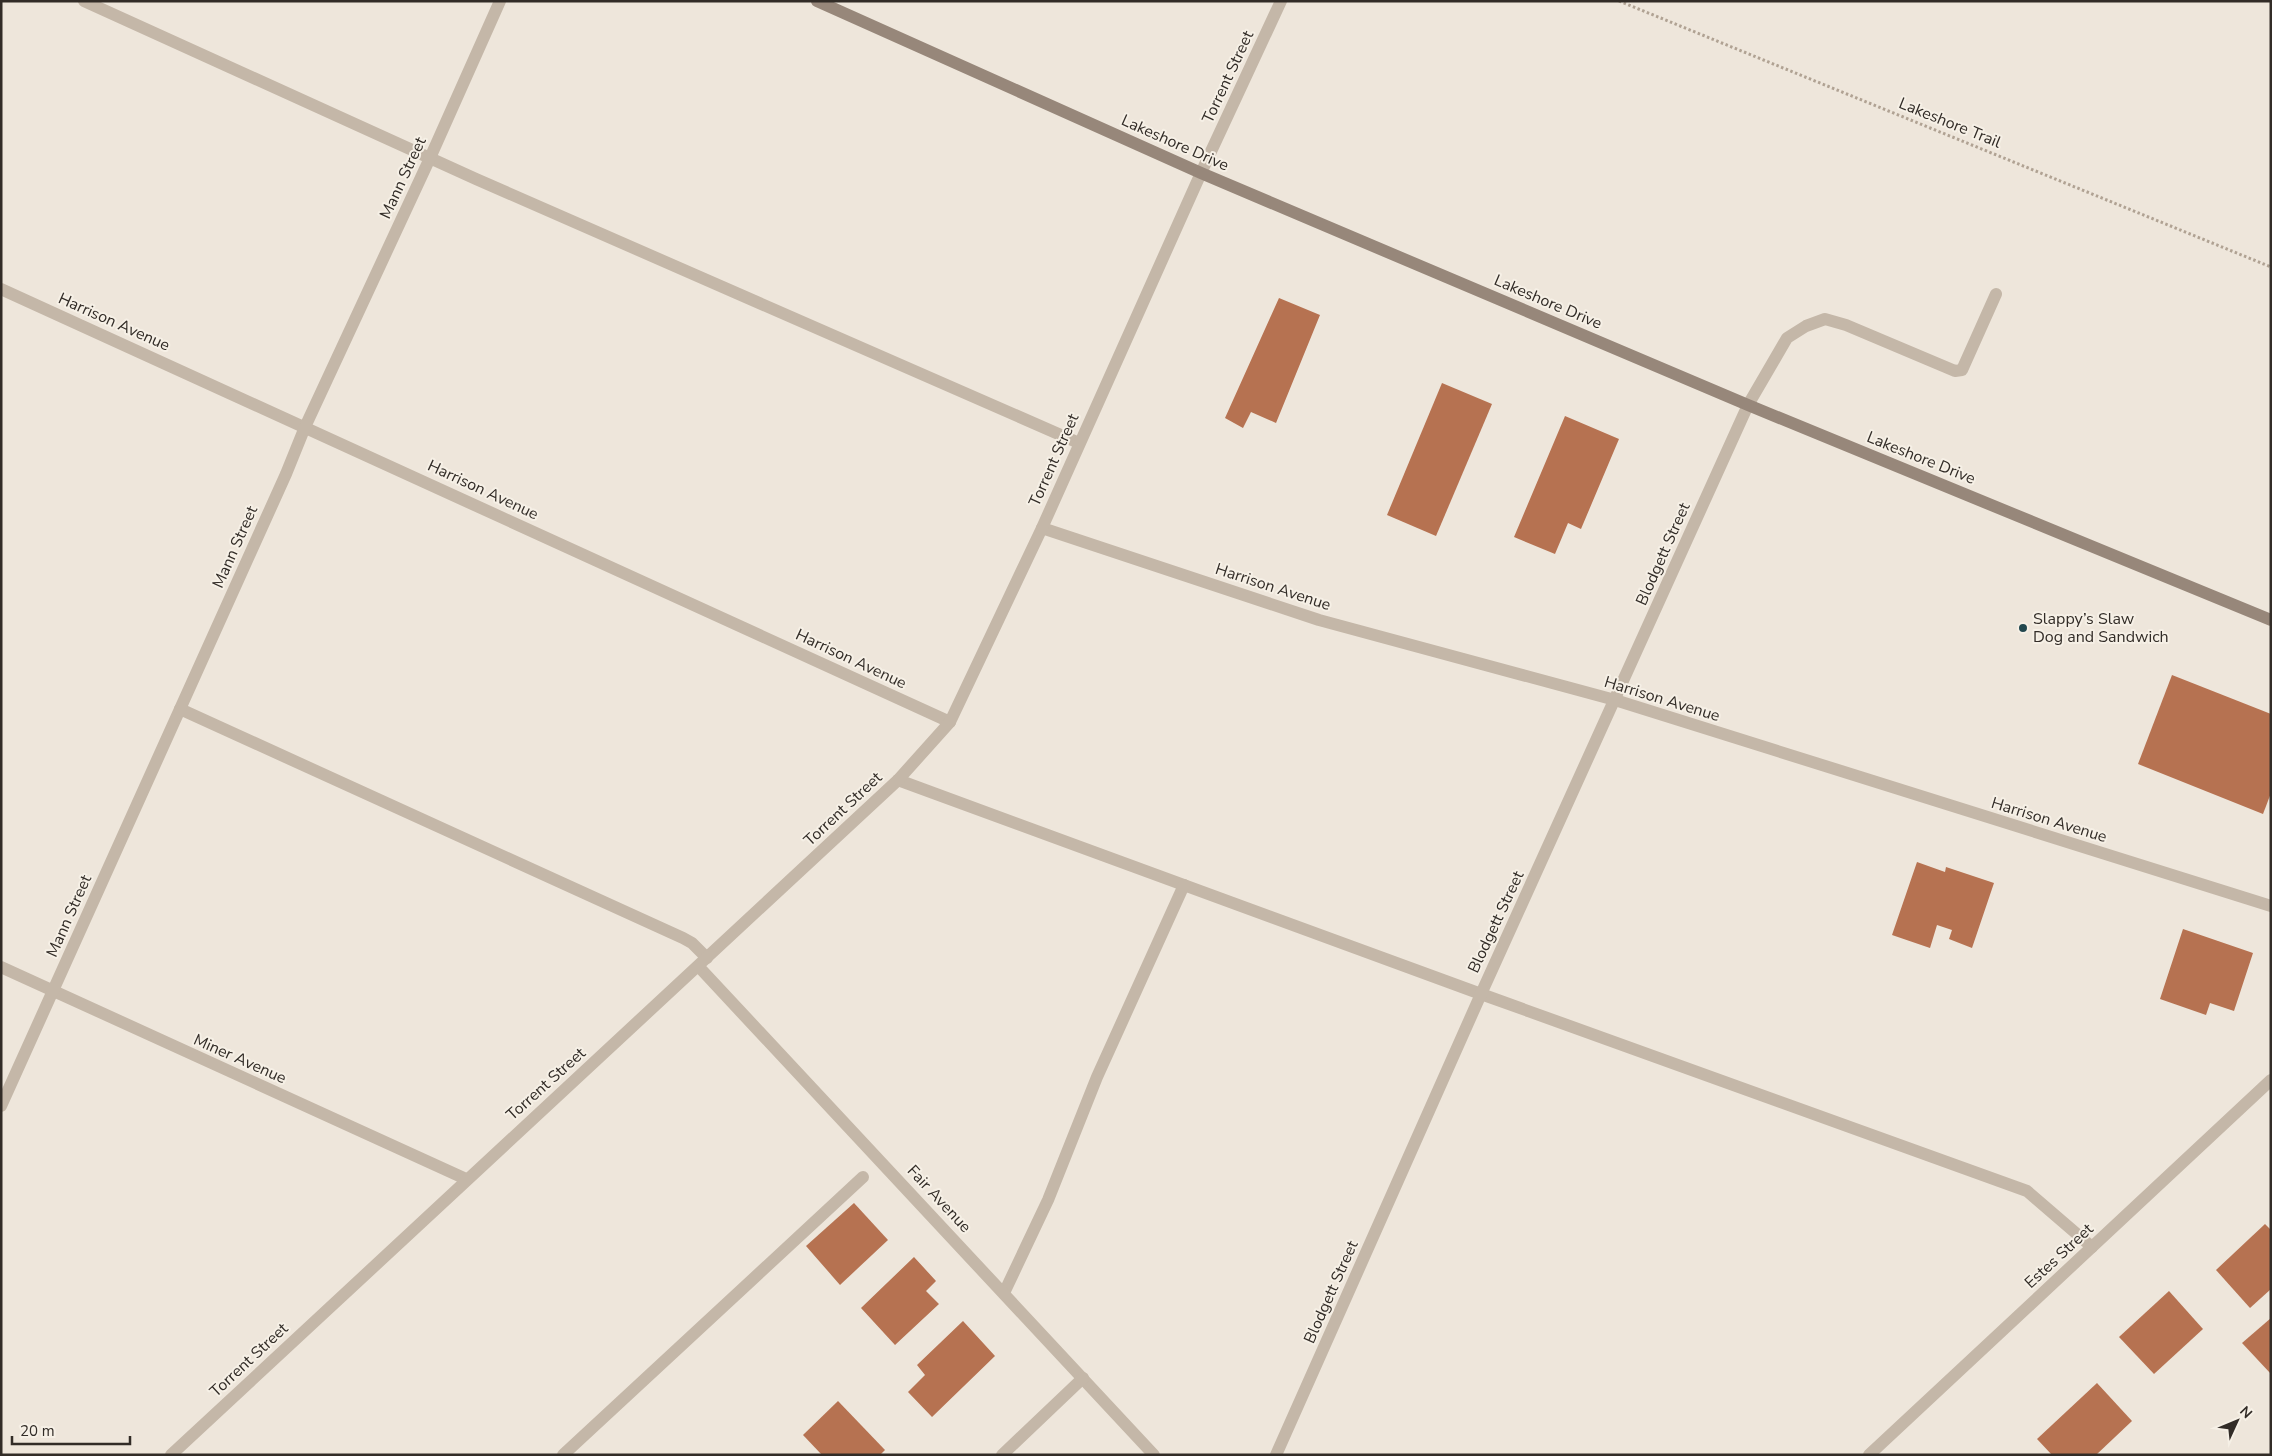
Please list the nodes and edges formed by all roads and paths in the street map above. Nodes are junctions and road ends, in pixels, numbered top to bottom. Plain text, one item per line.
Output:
1 (84, 1) edge
2 (500, 1) edge
3 (818, 1) edge
4 (1281, 1) edge
5 (1619, 1) edge
6 (430, 158) junction
7 (1201, 173) junction
8 (2271, 267) edge
9 (1, 289) edge
10 (1996, 294) dead end
11 (1748, 405) junction
12 (305, 427) junction
13 (1079, 444) junction
14 (1042, 528) junction
15 (2271, 620) edge
16 (1615, 700) junction
17 (180, 709) junction
18 (950, 722) junction
19 (898, 780) junction
20 (1184, 885) junction
21 (2271, 906) edge
22 (703, 962) junction
23 (1, 967) edge
24 (53, 990) junction
25 (1481, 994) junction
26 (2271, 1080) edge
27 (1, 1106) edge
28 (864, 1177) dead end
29 (466, 1179) junction
30 (2092, 1247) junction
31 (1004, 1293) junction
32 (1083, 1378) junction
33 (171, 1455) edge
34 (563, 1455) edge
35 (1002, 1455) edge
36 (1154, 1455) edge
37 (1276, 1455) edge
38 (1869, 1455) edge

1 - 6 street
2 - 6 street, Mann Street
3 - 7 main road, Lakeshore Drive
4 - 7 street, Torrent Street
5 - 8 path, Lakeshore Trail
6 - 12 street, Mann Street
6 - 13 street
7 - 11 main road, Lakeshore Drive
7 - 13 street, Torrent Street
9 - 12 street, Harrison Avenue
10 - 11 street, Blodgett Street
11 - 15 main road, Lakeshore Drive
11 - 16 street, Blodgett Street
12 - 17 street, Mann Street
12 - 18 street, Harrison Avenue
13 - 14 street, Torrent Street
14 - 16 street, Harrison Avenue
14 - 18 street, Torrent Street
16 - 21 street, Harrison Avenue
16 - 25 street, Blodgett Street
17 - 22 street, Fair Avenue
17 - 24 street, Mann Street
18 - 19 street, Torrent Street
19 - 20 street
19 - 22 street, Torrent Street
20 - 25 street
20 - 31 street
22 - 29 street, Torrent Street
22 - 31 street, Fair Avenue
23 - 24 street, Miner Avenue
24 - 27 street, Mann Street
24 - 29 street, Miner Avenue
25 - 30 street
25 - 37 street, Blodgett Street
26 - 30 street, Estes Street
28 - 34 street
29 - 33 street, Torrent Street
30 - 38 street, Estes Street
31 - 32 street, Fair Avenue
32 - 35 street
32 - 36 street, Fair Avenue

